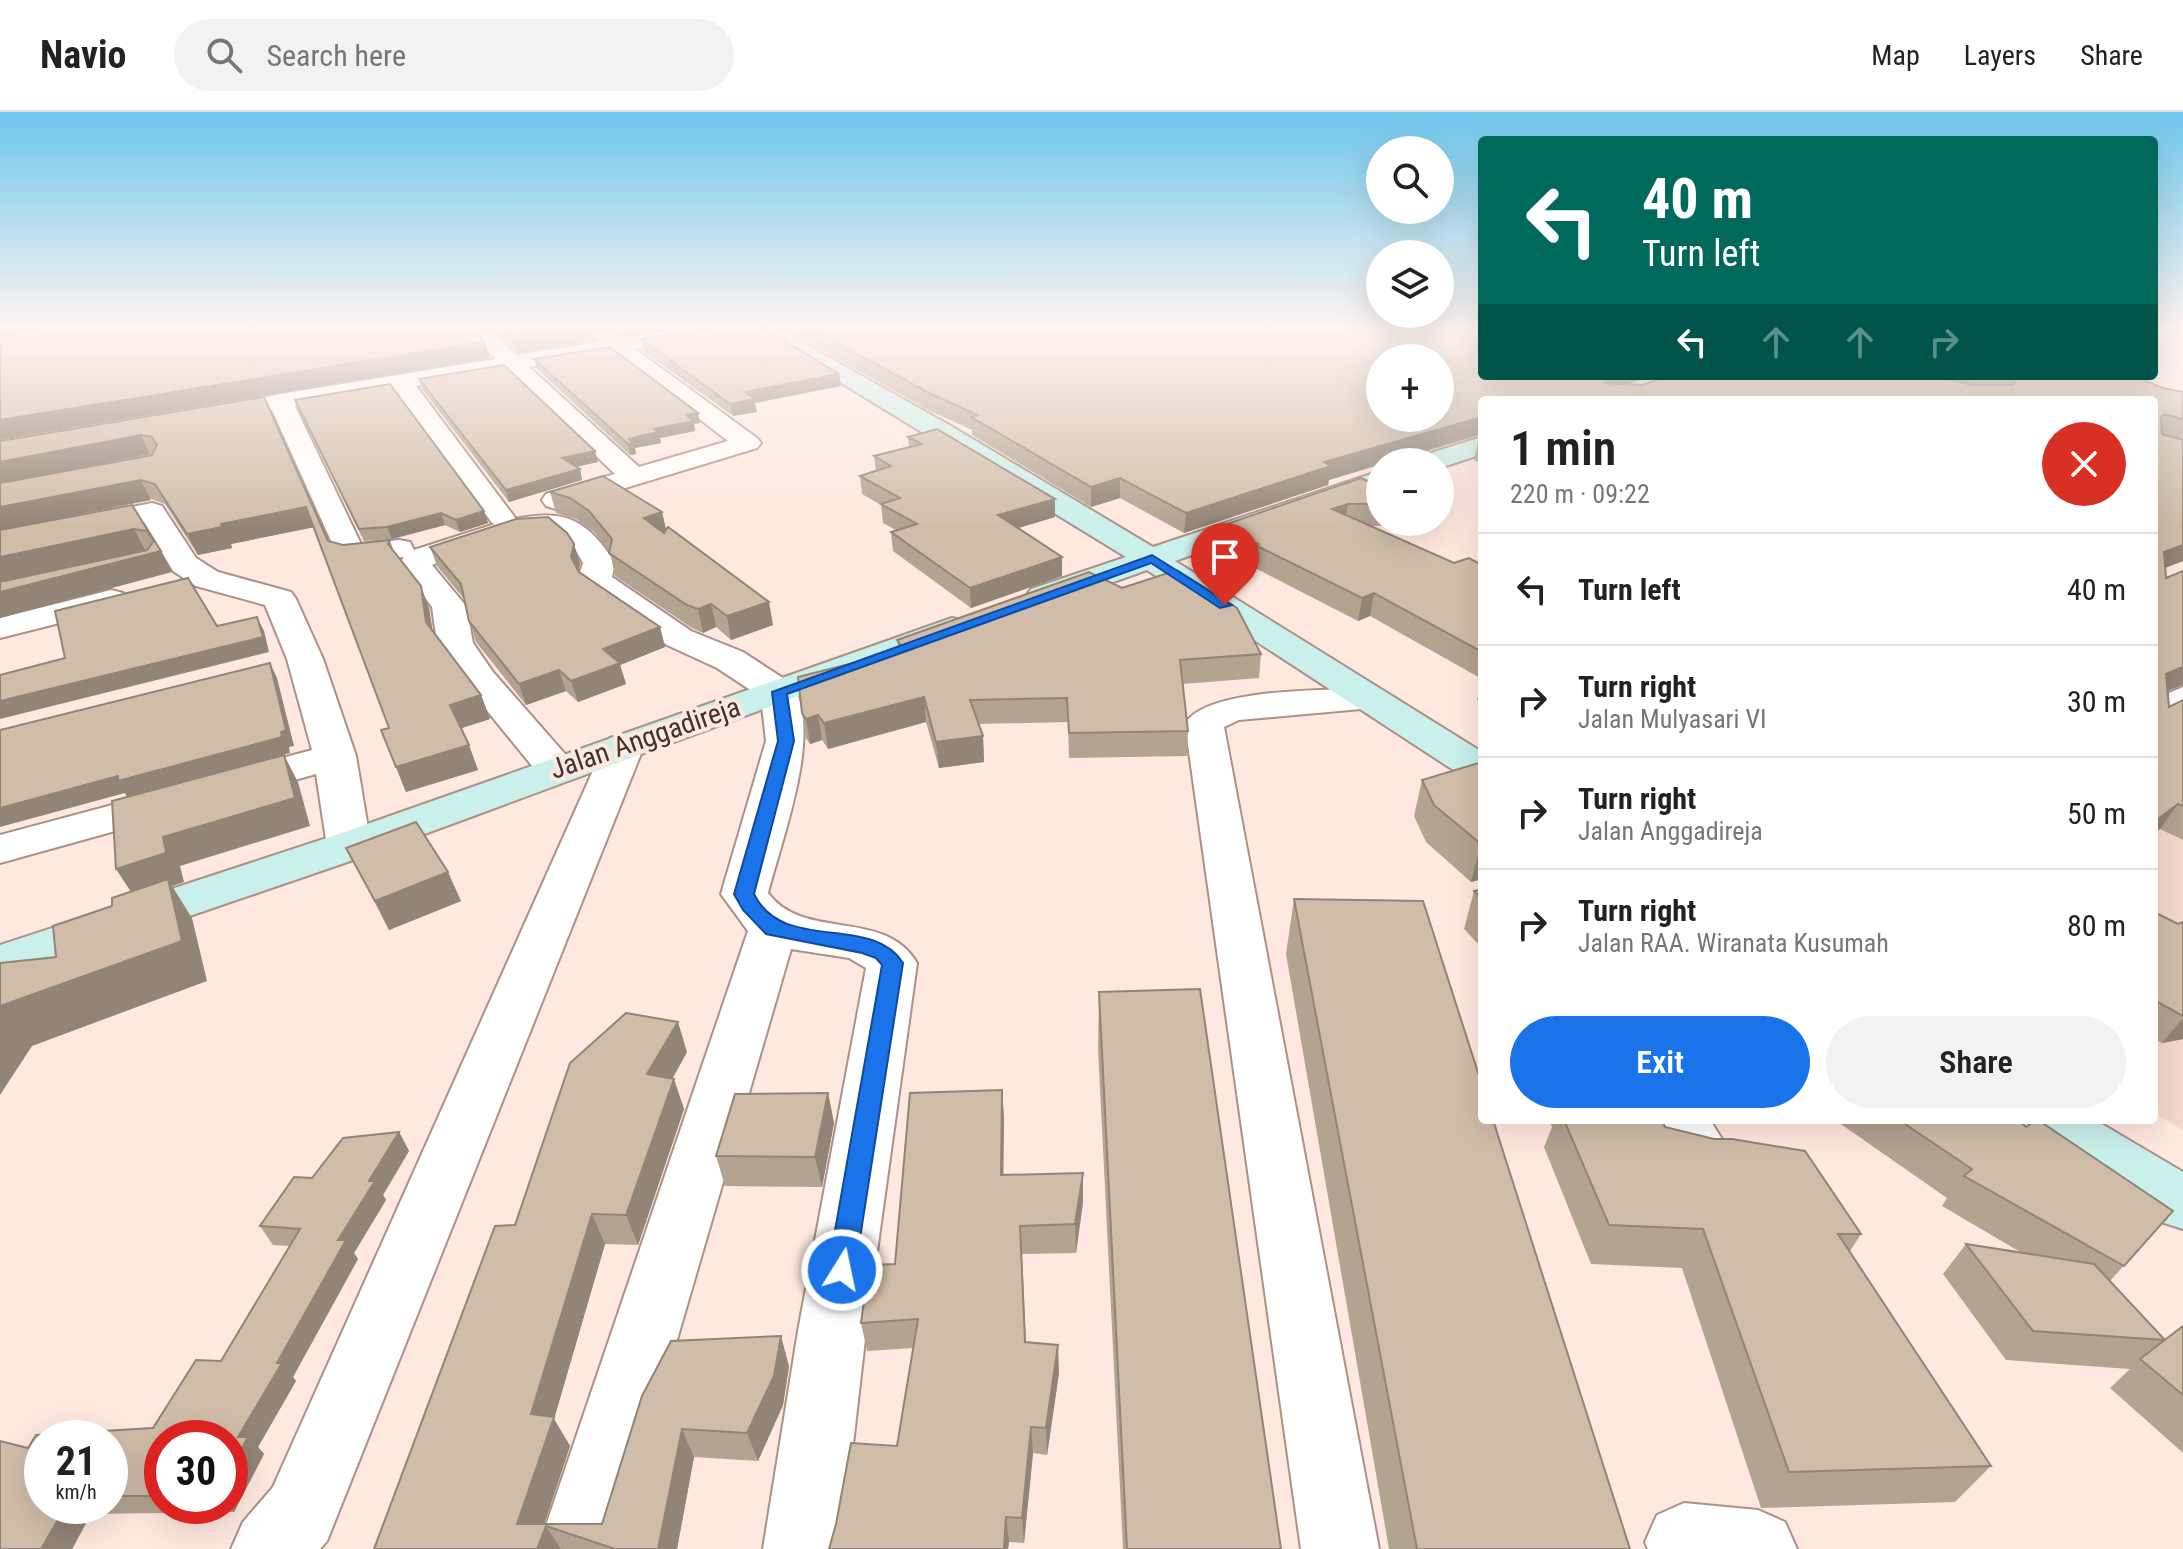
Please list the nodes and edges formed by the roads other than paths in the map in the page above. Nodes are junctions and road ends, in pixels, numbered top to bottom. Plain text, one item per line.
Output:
1 (328, 393) edge
2 (409, 393) edge
3 (543, 393) edge
4 (684, 393) edge
5 (879, 393) edge
6 (280, 401) junction
7 (236, 409) edge
8 (1478, 446) edge
9 (1454, 454) edge
10 (634, 477) junction
11 (152, 481) edge
12 (1366, 484) edge
13 (152, 512) junction
14 (502, 517) junction
15 (0, 542) edge
16 (1152, 558) junction
17 (139, 573) junction
18 (1, 628) edge
19 (779, 692) junction
20 (2183, 698) edge
21 (1370, 699) junction
22 (2158, 714) edge
23 (624, 746) junction
24 (336, 756) junction
25 (1478, 767) edge
26 (557, 769) junction
27 (349, 846) junction
28 (0, 849) edge
29 (766, 921) junction
30 (0, 963) edge
31 (2054, 1124) edge
32 (2183, 1203) edge
33 (1684, 1542) dead end
34 (270, 1549) edge
35 (577, 1549) edge
36 (802, 1549) edge
37 (1340, 1549) edge
38 (1758, 1549) edge

1 - 6 street
2 - 14 street
3 - 10 street
4 - 10 street
5 - 16 main road
6 - 7 street
6 - 14 street
8 - 9 main road
10 - 14 street
11 - 13 street
12 - 16 main road, Jalan Anggadireja
13 - 15 street
13 - 17 street
16 - 19 main road, Jalan Anggadireja
16 - 21 main road
17 - 18 street
17 - 24 street
19 - 23 main road, Jalan Anggadireja
19 - 26 street
19 - 29 street
20 - 22 street
21 - 25 main road
21 - 37 street
23 - 26 main road, Jalan Anggadireja
23 - 34 street
24 - 27 street
24 - 28 street
26 - 27 main road, Jalan Anggadireja
27 - 30 main road, Jalan Anggadireja
29 - 35 street
29 - 36 street
31 - 32 main road
33 - 38 street

